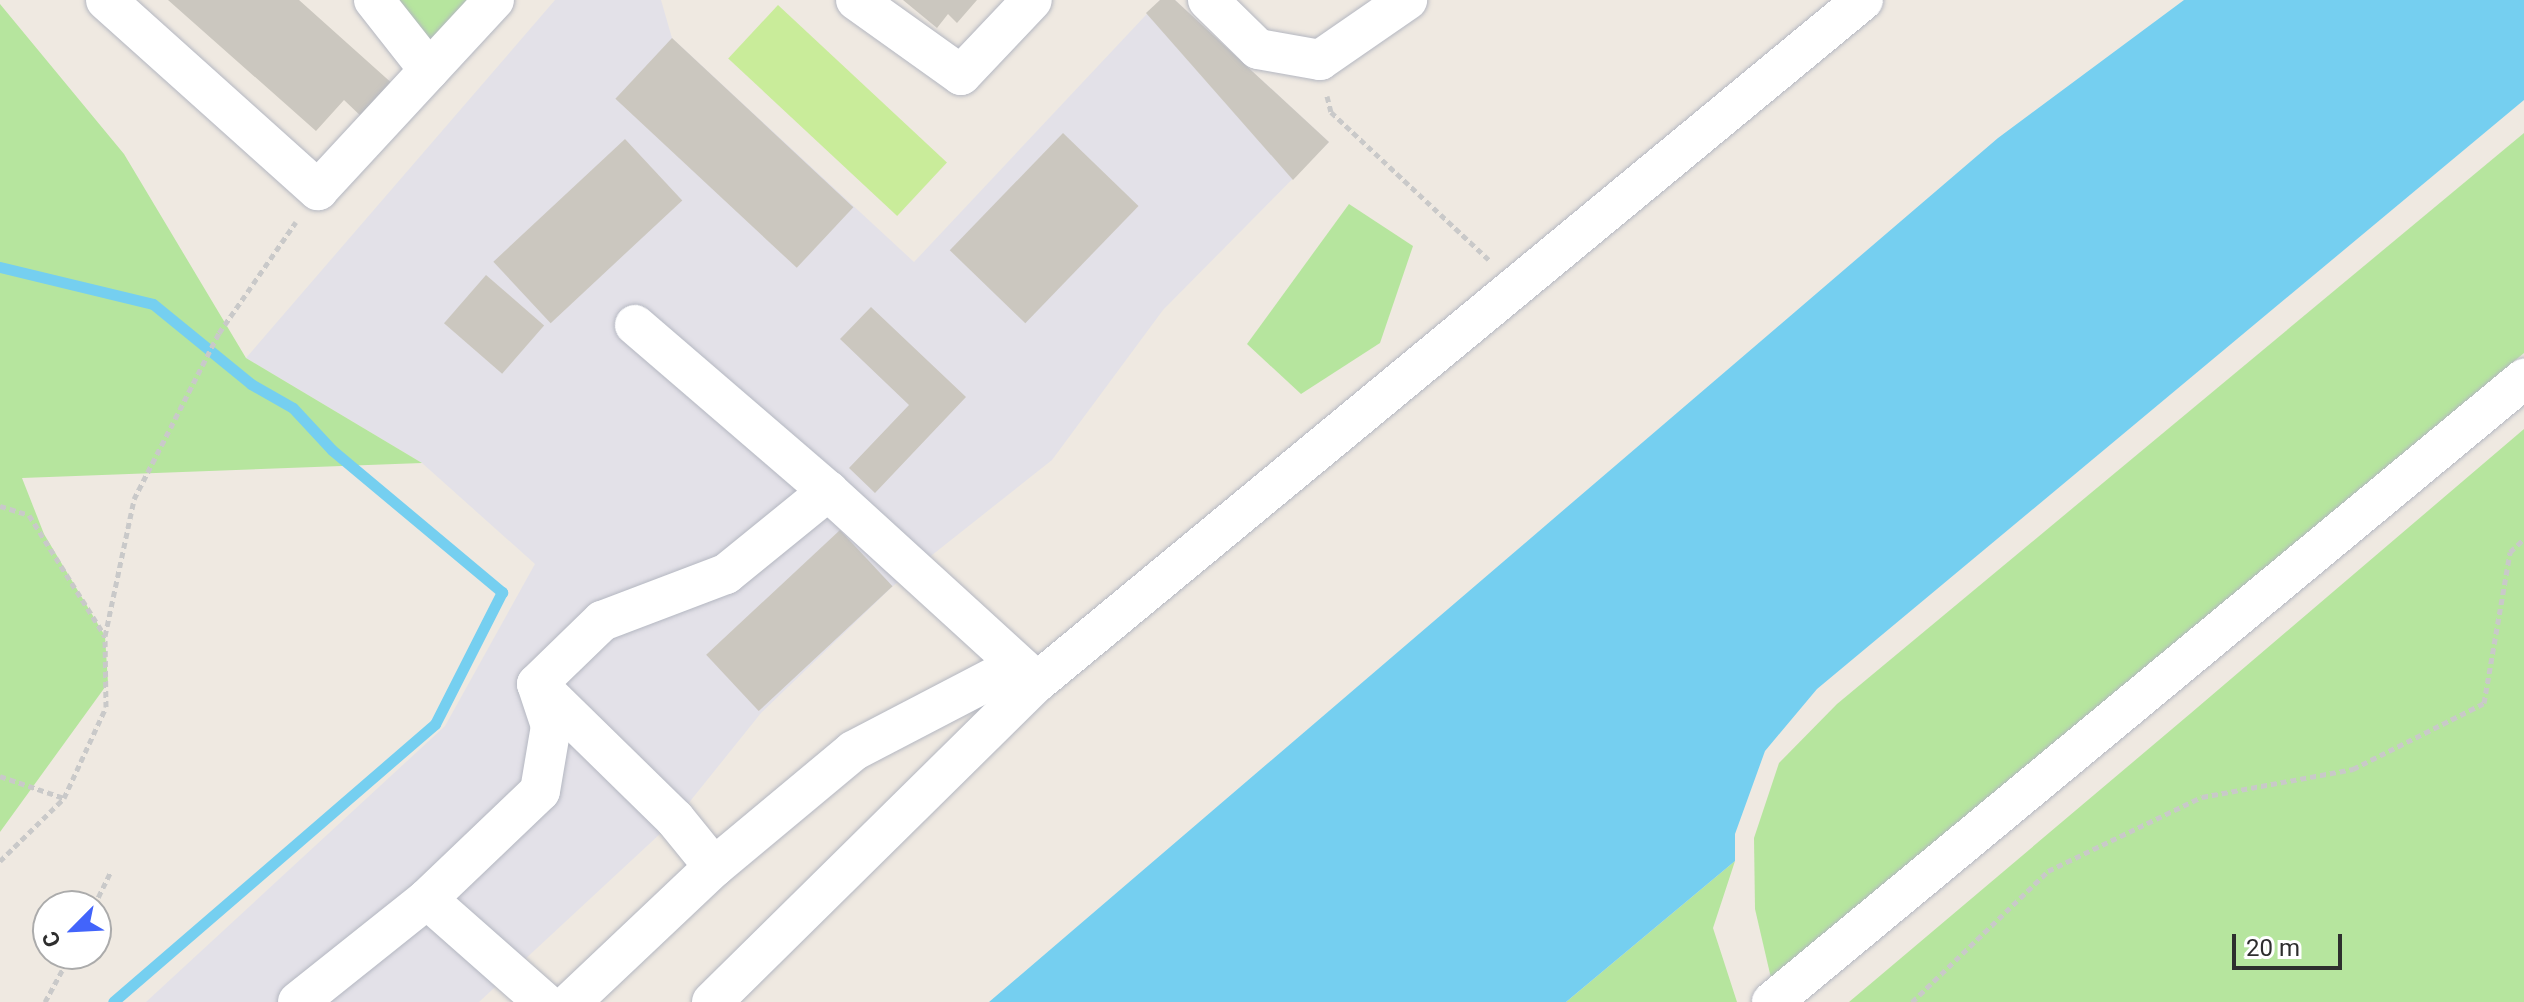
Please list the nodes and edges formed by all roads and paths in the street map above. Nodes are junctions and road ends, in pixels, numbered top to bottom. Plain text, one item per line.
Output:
1 (106, 0) edge
2 (374, 0) edge
3 (494, 0) edge
4 (856, 0) edge
5 (1032, 0) edge
6 (1208, 0) edge
7 (1407, 0) edge
8 (1863, 0) edge
9 (1320, 60) junction
10 (429, 70) junction
11 (318, 190) junction
12 (1517, 287) junction
13 (635, 325) dead end
14 (2524, 379) edge
15 (828, 491) junction
16 (0, 506) edge
17 (2524, 539) edge
18 (105, 636) junction
19 (1028, 673) junction
20 (537, 684) junction
21 (0, 776) edge
22 (64, 798) junction
23 (0, 861) edge
24 (714, 867) junction
25 (110, 873) dead end
26 (102, 890) edge
27 (427, 899) junction
28 (62, 970) edge
29 (45, 1002) edge
30 (298, 1002) edge
31 (544, 1002) edge
32 (571, 1002) edge
33 (712, 1002) edge
34 (1772, 1002) edge
35 (1912, 1002) edge

1 - 11 street
2 - 10 street
3 - 10 street
4 - 5 street
6 - 9 street
7 - 9 street
8 - 12 street
9 - 12 path
10 - 11 street
11 - 18 path
12 - 19 street
13 - 15 street
14 - 34 street
15 - 19 street
15 - 20 street
16 - 18 path
17 - 35 path
18 - 22 path
19 - 24 street
19 - 33 street
20 - 24 street
20 - 27 street
21 - 22 path
22 - 23 path
24 - 32 street
25 - 26 path
27 - 30 street
27 - 31 street
28 - 29 path

